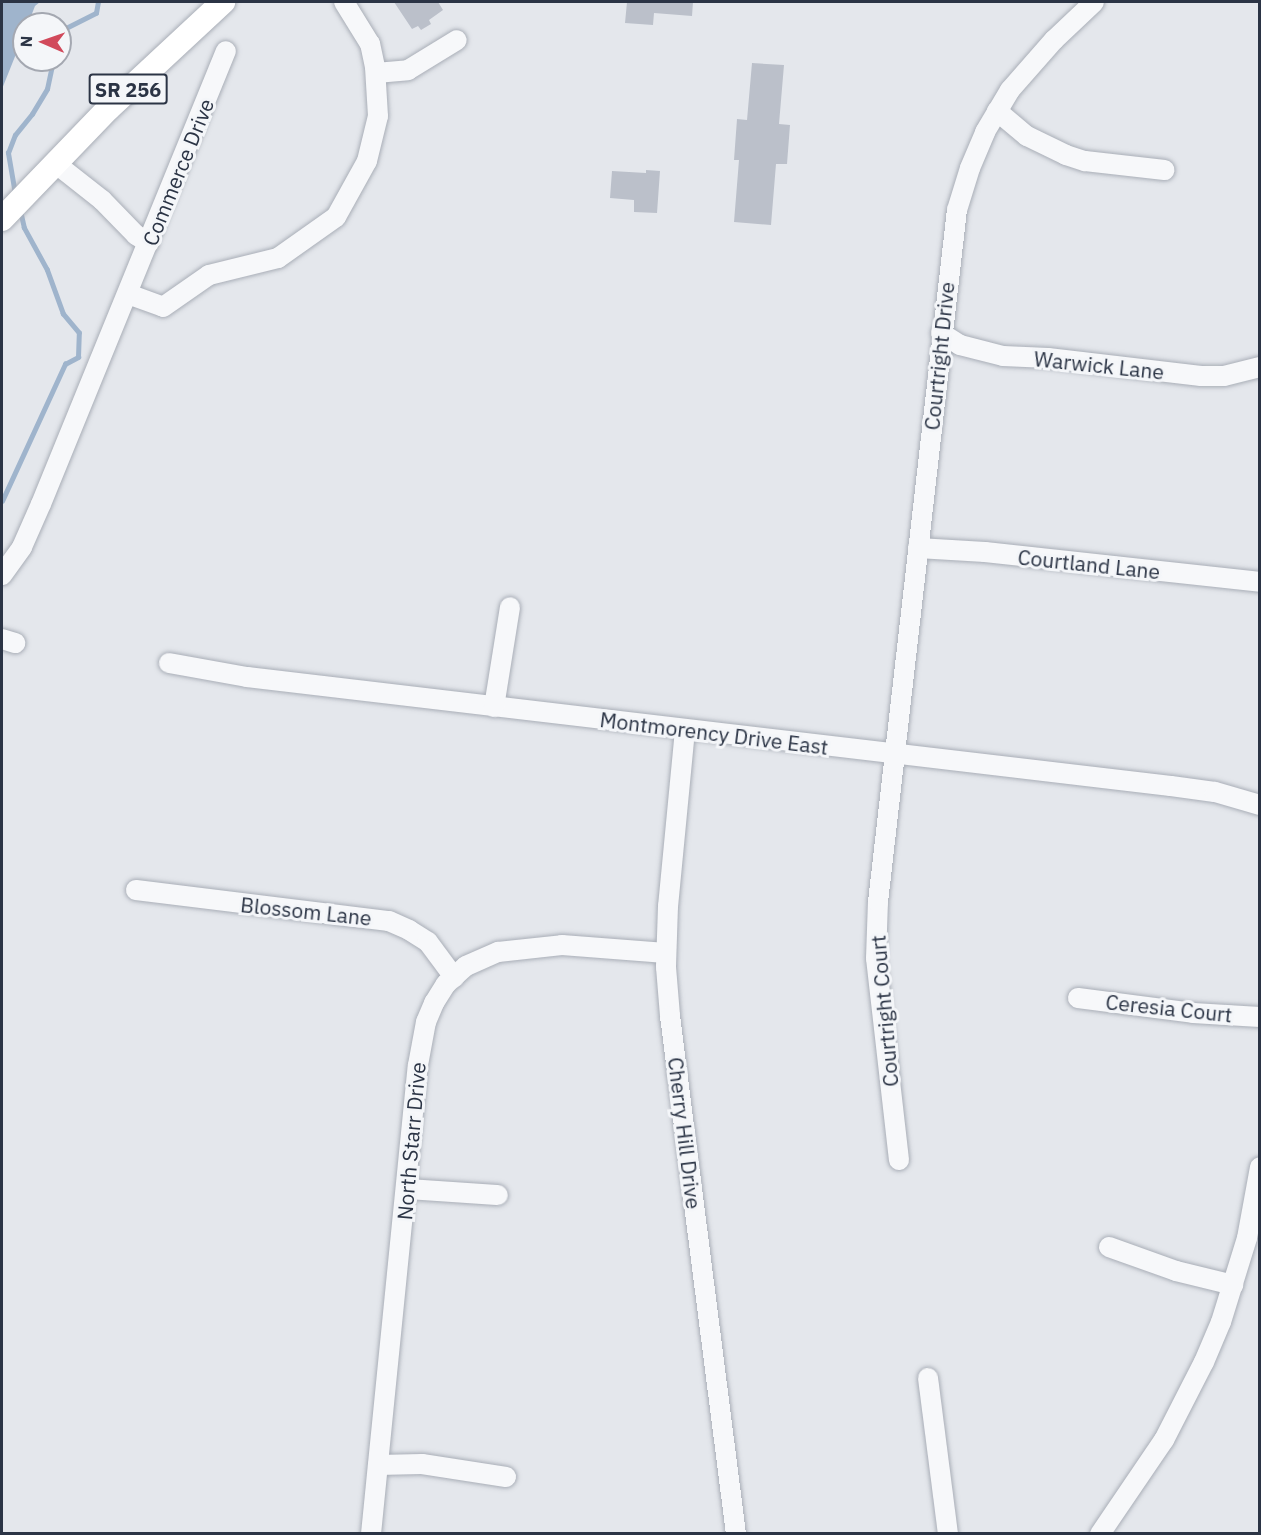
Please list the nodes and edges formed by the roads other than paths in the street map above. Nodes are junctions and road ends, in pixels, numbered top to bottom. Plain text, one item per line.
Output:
1 (223, 2) edge
2 (344, 2) edge
3 (1094, 2) edge
4 (457, 40) dead end
5 (226, 51) dead end
6 (375, 73) junction
7 (997, 111) junction
8 (55, 163) junction
9 (1164, 170) dead end
10 (2, 218) edge
11 (149, 243) junction
12 (128, 294) junction
13 (941, 333) junction
14 (1260, 367) edge
15 (918, 548) junction
16 (2, 575) edge
17 (1260, 582) edge
18 (510, 607) dead end
19 (169, 663) dead end
20 (494, 707) junction
21 (685, 730) junction
22 (893, 754) junction
23 (1258, 805) edge
24 (136, 890) dead end
25 (666, 953) junction
26 (454, 976) junction
27 (1078, 998) dead end
28 (1260, 1017) edge
29 (899, 1160) dead end
30 (1260, 1167) edge
31 (407, 1189) junction
32 (498, 1195) dead end
33 (1109, 1247) dead end
34 (1233, 1285) junction
35 (928, 1378) dead end
36 (378, 1465) junction
37 (506, 1477) dead end
38 (371, 1533) edge
39 (736, 1533) edge
40 (948, 1533) edge
41 (1100, 1533) edge

1 - 8 main road, SR 256
2 - 6 street
3 - 7 street, Courtright Drive
4 - 6 street
5 - 11 street, Commerce Drive
6 - 12 street
7 - 9 street
7 - 13 street, Courtright Drive
8 - 10 main road, SR 256
8 - 11 street
11 - 12 street, Commerce Drive
12 - 16 street, Commerce Drive
13 - 14 street, Warwick Lane
13 - 15 street, Courtright Drive
15 - 17 street, Courtland Lane
15 - 22 street, Courtright Drive
18 - 20 street
19 - 20 street, Montmorency Drive East
20 - 21 street, Montmorency Drive East
21 - 22 street, Montmorency Drive East
21 - 25 street, Cherry Hill Drive
22 - 23 street, Montmorency Drive East
22 - 29 street, Courtright Court
24 - 26 street, Blossom Lane
25 - 26 street, North Starr Drive
25 - 39 street, Cherry Hill Drive
26 - 31 street, North Starr Drive
27 - 28 street, Ceresia Court
30 - 34 street
31 - 32 street
31 - 36 street, North Starr Drive
33 - 34 street
34 - 41 street
35 - 40 street
36 - 37 street
36 - 38 street, North Starr Drive

